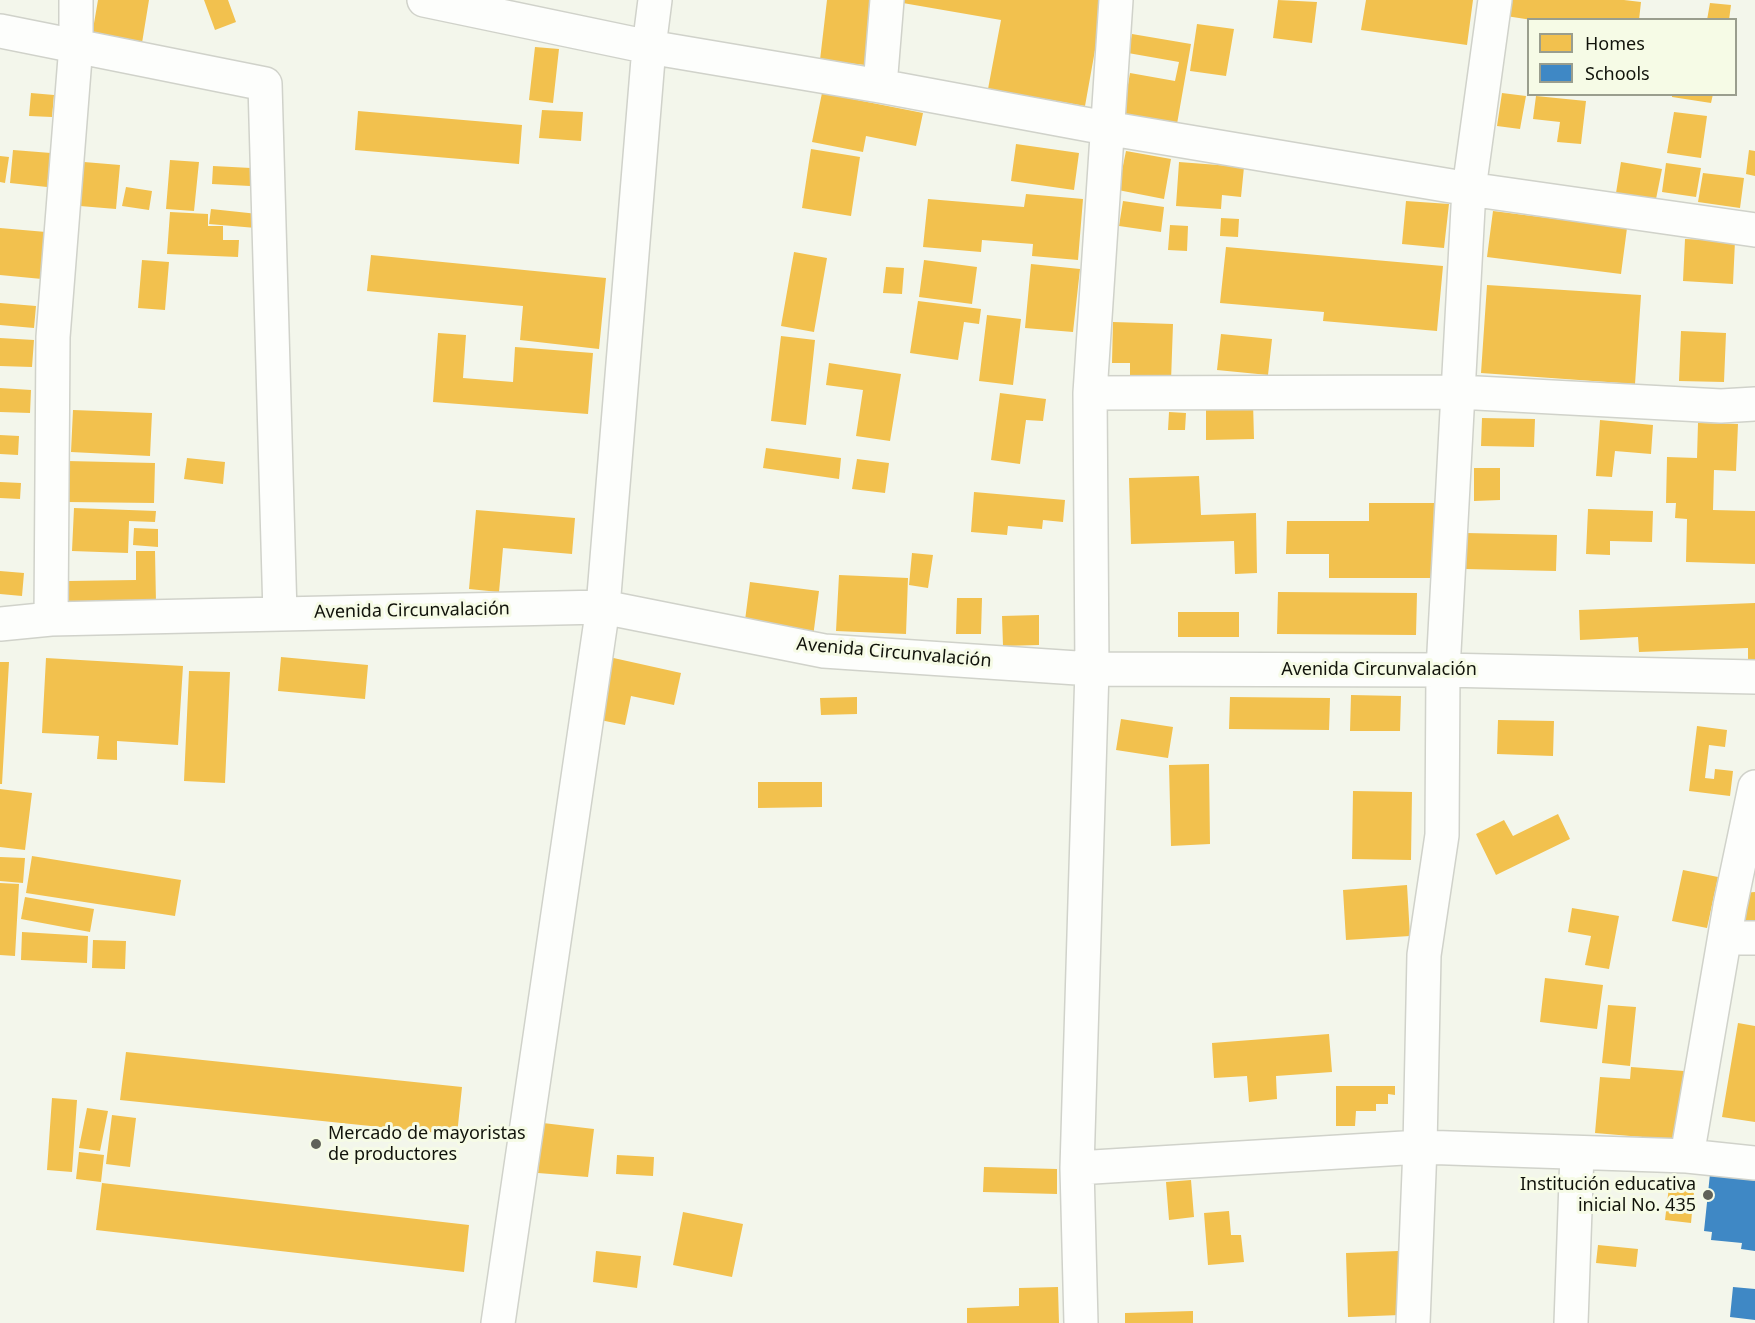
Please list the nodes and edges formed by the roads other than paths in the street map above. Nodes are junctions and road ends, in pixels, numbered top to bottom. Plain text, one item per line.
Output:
1 (76, 0) edge
2 (424, 0) edge
3 (655, 0) edge
4 (887, 0) edge
5 (1116, 0) edge
6 (1496, 0) edge
7 (0, 31) edge
8 (76, 45) junction
9 (649, 46) junction
10 (880, 86) junction
11 (1106, 128) junction
12 (1469, 189) junction
13 (1755, 230) edge
14 (1458, 392) junction
15 (1090, 393) junction
16 (1755, 404) edge
17 (603, 608) junction
18 (280, 614) junction
19 (51, 619) junction
20 (0, 624) edge
21 (1092, 669) junction
22 (1443, 670) junction
23 (1755, 677) edge
24 (1755, 787) edge
25 (1740, 938) edge
26 (1420, 1147) junction
27 (1577, 1153) junction
28 (1687, 1156) junction
29 (1755, 1163) edge
30 (1077, 1168) junction
31 (498, 1323) edge
32 (1081, 1323) edge
33 (1413, 1323) edge
34 (1571, 1323) edge

1 - 8 street
2 - 9 street
3 - 9 street
4 - 10 street
5 - 11 street
6 - 12 street
7 - 8 street
8 - 18 street
8 - 19 street
9 - 10 street
9 - 17 street
10 - 11 street
11 - 12 street
11 - 15 street
12 - 13 street
12 - 14 street
14 - 15 street
14 - 16 street
14 - 22 street
15 - 21 street
17 - 18 street, Avenida Circunvalación
17 - 21 street, Avenida Circunvalación
17 - 31 street
18 - 19 street, Avenida Circunvalación
19 - 20 street, Avenida Circunvalación
21 - 22 street, Avenida Circunvalación
21 - 30 street
22 - 23 street, Avenida Circunvalación
22 - 26 street
24 - 25 street
25 - 28 street
26 - 27 street
26 - 30 street
26 - 33 street
27 - 28 street
27 - 34 street
28 - 29 street
30 - 32 street

